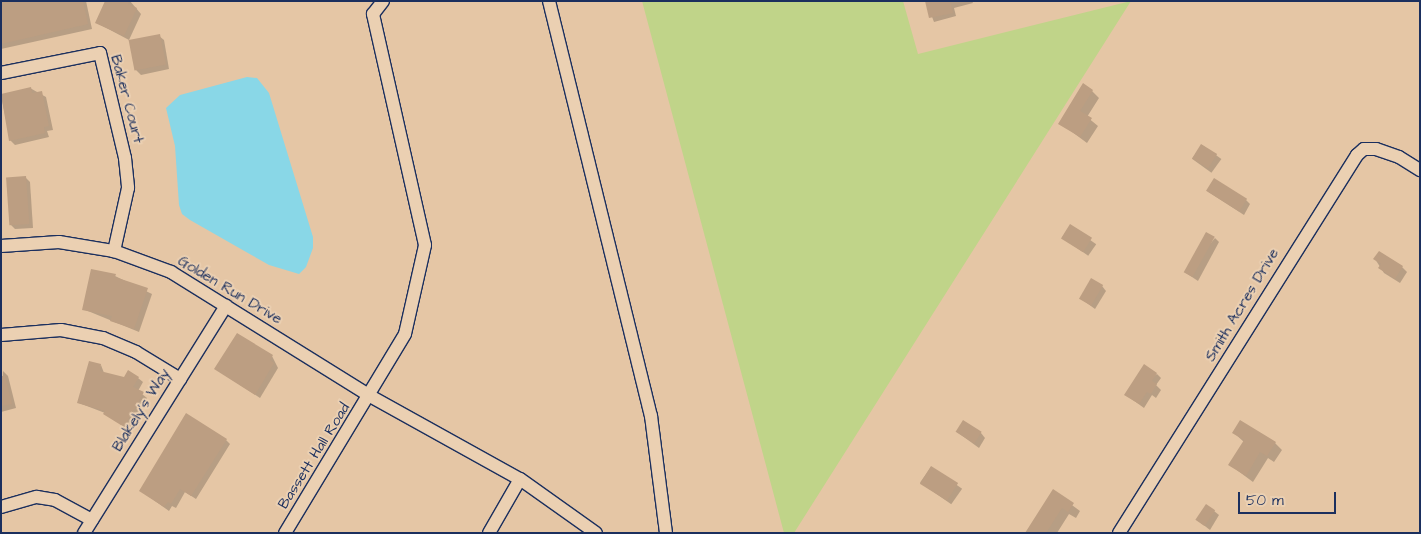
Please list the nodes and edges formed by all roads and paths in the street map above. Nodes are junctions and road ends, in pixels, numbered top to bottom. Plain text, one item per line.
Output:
1 (383, 1) edge
2 (549, 1) edge
3 (1, 73) edge
4 (1420, 170) edge
5 (1, 246) edge
6 (114, 251) junction
7 (226, 306) junction
8 (1, 334) edge
9 (180, 379) junction
10 (370, 396) junction
11 (520, 479) junction
12 (1, 507) edge
13 (92, 520) junction
14 (84, 533) edge
15 (285, 533) edge
16 (489, 533) edge
17 (596, 533) edge
18 (666, 533) edge
19 (1119, 533) edge

1 - 10 street, Bassett Hall Road
2 - 18 street
3 - 6 street, Baker Court
4 - 19 street, Smith Acres Drive
5 - 6 street, Golden Run Drive
6 - 7 street, Golden Run Drive
7 - 9 street, Blakely's Way
7 - 10 street, Golden Run Drive
8 - 9 street
9 - 13 street, Blakely's Way
10 - 11 street, Golden Run Drive
10 - 15 street, Bassett Hall Road
11 - 16 street
11 - 17 street, Golden Run Drive
12 - 13 street
13 - 14 street, Blakely's Way

